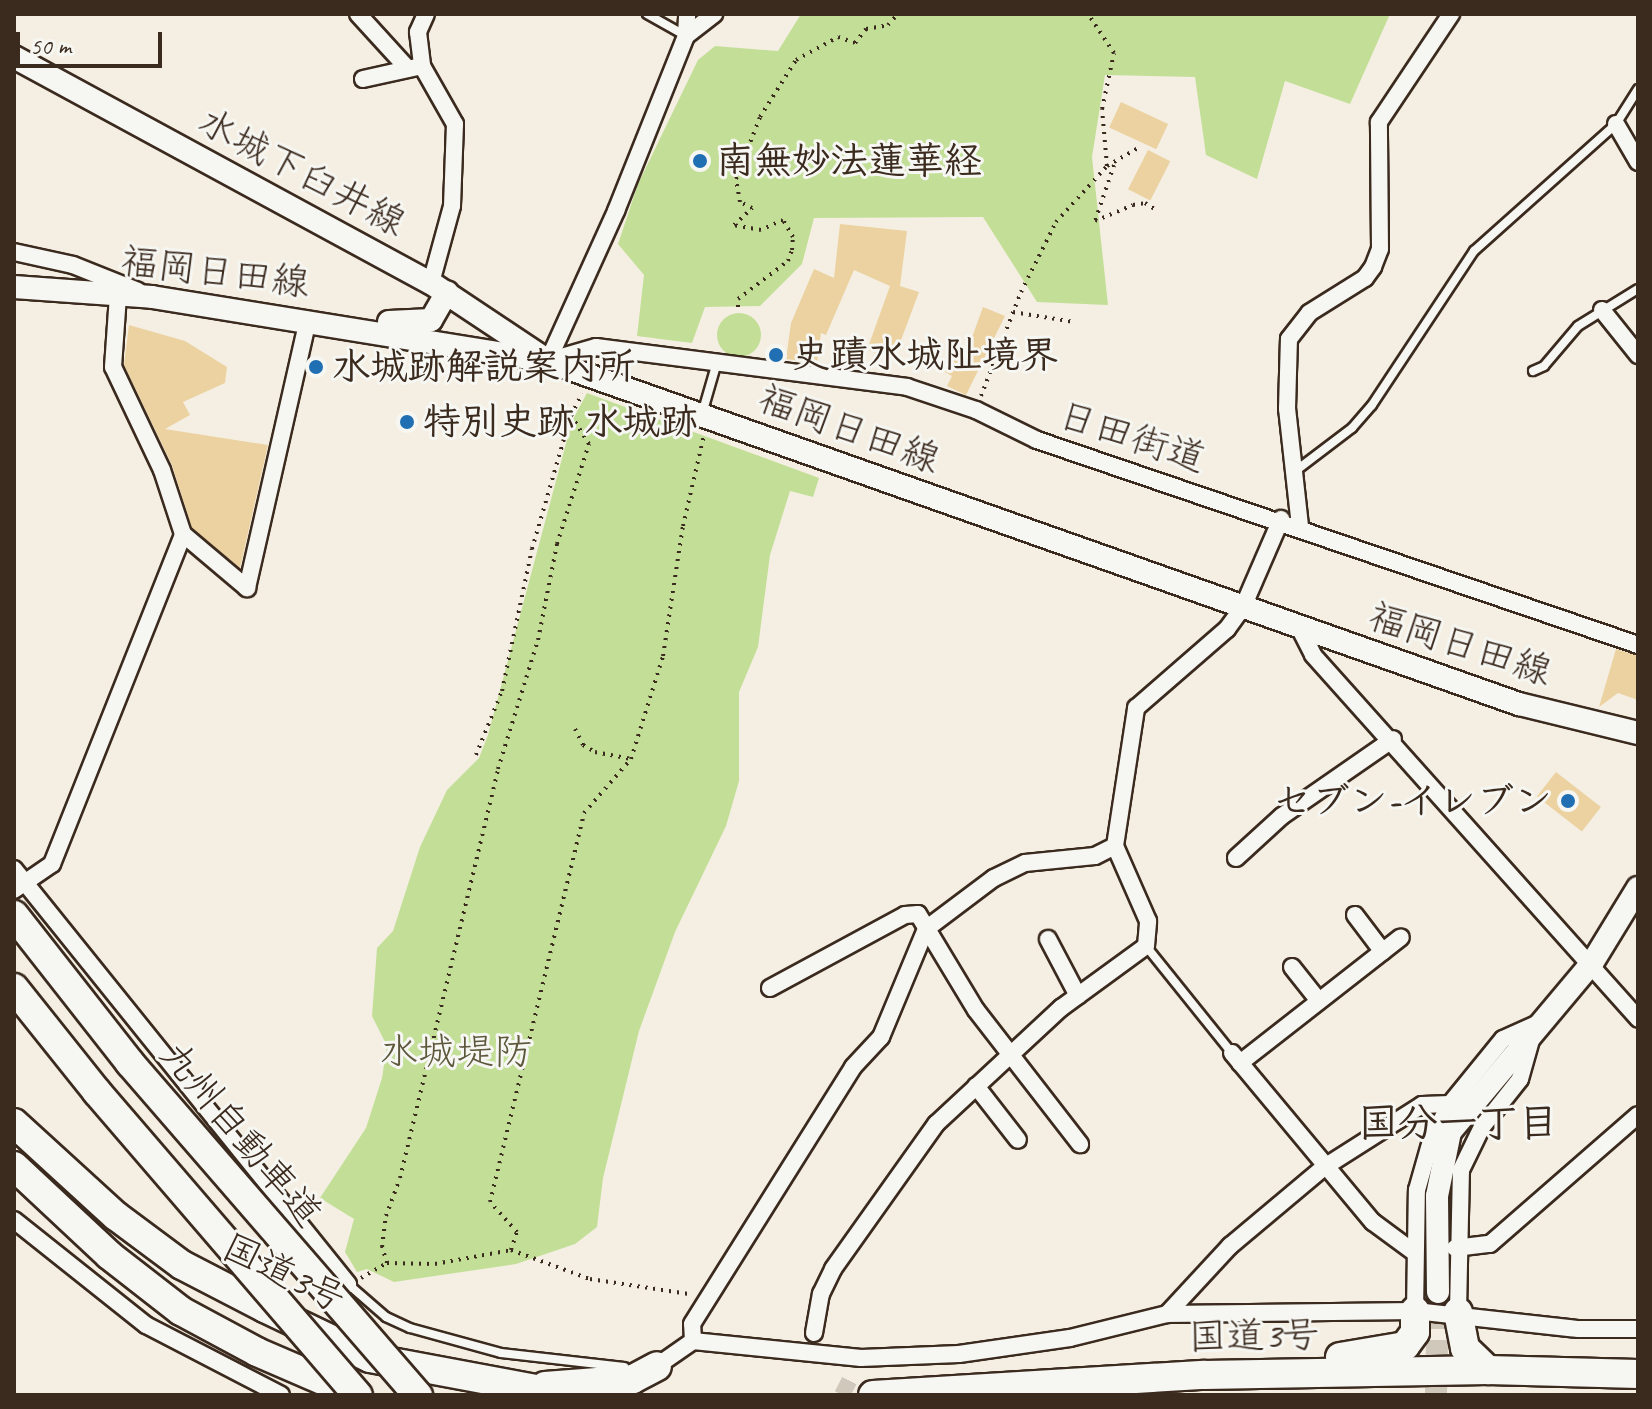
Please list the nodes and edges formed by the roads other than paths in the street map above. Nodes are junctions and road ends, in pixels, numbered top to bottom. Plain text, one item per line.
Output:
1 (358, 14) edge
2 (426, 14) edge
3 (647, 14) edge
4 (687, 14) edge
5 (1451, 14) edge
6 (712, 15) edge
7 (686, 36) junction
8 (14, 57) edge
9 (415, 67) junction
10 (363, 79) dead end
11 (1638, 89) edge
12 (1616, 124) junction
13 (1638, 162) edge
14 (14, 252) edge
15 (14, 287) edge
16 (439, 287) junction
17 (1638, 289) edge
18 (118, 295) junction
19 (152, 297) junction
20 (1602, 310) junction
21 (308, 320) junction
22 (347, 324) junction
23 (1638, 355) edge
24 (548, 361) junction
25 (717, 362) junction
26 (1533, 371) dead end
27 (706, 416) junction
28 (1298, 469) junction
29 (1281, 519) junction
30 (1300, 526) junction
31 (183, 534) junction
32 (1243, 607) junction
33 (1299, 627) junction
34 (1638, 645) edge
35 (1638, 733) edge
36 (1393, 739) junction
37 (1115, 846) junction
38 (1236, 858) dead end
39 (14, 869) edge
40 (20, 887) edge
41 (1638, 888) edge
42 (14, 915) edge
43 (1355, 915) dead end
44 (926, 929) junction
45 (1401, 937) dead end
46 (1048, 939) dead end
47 (1146, 946) junction
48 (1383, 952) junction
49 (1592, 963) junction
50 (1292, 967) dead end
51 (14, 988) edge
52 (770, 988) dead end
53 (1078, 996) junction
54 (1319, 1001) junction
55 (1638, 1019) edge
56 (1536, 1024) junction
57 (1009, 1055) junction
58 (1236, 1058) junction
59 (976, 1086) junction
60 (1450, 1104) junction
61 (14, 1109) edge
62 (1638, 1115) edge
63 (14, 1123) edge
64 (1018, 1140) dead end
65 (1080, 1144) dead end
66 (47, 1155) junction
67 (1323, 1168) junction
68 (19, 1174) edge
69 (14, 1220) edge
70 (1455, 1248) junction
71 (1415, 1253) junction
72 (348, 1284) joint
73 (1438, 1292) tunnel mouth
74 (1415, 1311) junction
75 (1458, 1312) junction
76 (1167, 1314) junction
77 (1638, 1329) edge
78 (814, 1333) dead end
79 (693, 1341) junction
80 (861, 1358) junction
81 (657, 1366) junction
82 (1488, 1370) junction
83 (1632, 1374) edge
84 (852, 1375) tunnel mouth
85 (1204, 1375) junction
86 (513, 1388) junction
87 (281, 1395) edge
88 (358, 1395) edge
89 (418, 1395) edge
90 (567, 1395) edge
91 (873, 1395) edge

1 - 9 street
2 - 9 street
3 - 7 lane
4 - 7 street
5 - 28 street
6 - 7 street
7 - 24 street
8 - 16 main road, 水城下臼井線
9 - 10 street
9 - 16 street
11 - 12 lane
12 - 13 street
12 - 28 lane
14 - 19 street
15 - 18 main road, 福岡日田線
16 - 22 main road
16 - 24 main road, 水城下臼井線
17 - 20 lane
18 - 19 main road, 福岡日田線
18 - 31 street
19 - 21 main road, 福岡日田線
20 - 23 street
20 - 26 lane
21 - 22 main road, 福岡日田線
21 - 31 street
22 - 24 main road, 福岡日田線
24 - 25 street, 日田街道
24 - 27 main road, 福岡日田線
25 - 27 lane
25 - 29 street, 日田街道
27 - 32 main road, 福岡日田線
28 - 30 street
29 - 30 street, 日田街道
29 - 32 street
30 - 34 street, 日田街道
31 - 40 street
32 - 33 main road, 福岡日田線
32 - 37 street
33 - 35 main road, 福岡日田線
33 - 36 street
36 - 38 street
36 - 49 street
37 - 44 street
37 - 47 street
39 - 40 street
40 - 72 street
41 - 49 main road
42 - 89 highway, 九州自動車道, bridge
43 - 48 street
44 - 52 street
44 - 57 street
44 - 79 street
45 - 48 street
46 - 53 street
47 - 53 street
47 - 58 lane
48 - 54 street
49 - 55 street
49 - 56 main road
50 - 54 street
51 - 88 highway, bridge
53 - 57 street
54 - 58 street
56 - 60 street
56 - 70 street
56 - 73 main road
57 - 59 street
57 - 65 street
58 - 67 street
59 - 64 street
59 - 78 street
60 - 67 street
60 - 71 street
61 - 66 highway
62 - 70 street
63 - 66 highway, 国道3号
66 - 86 highway, 国道3号
67 - 71 street
67 - 76 street
68 - 88 highway, 国道3号
69 - 87 street
70 - 75 street
71 - 74 street
72 - 81 lane
74 - 75 street
74 - 76 street
74 - 85 highway
75 - 77 street
75 - 82 highway
76 - 80 street
79 - 80 street
79 - 81 street
80 - 84 street
81 - 86 highway
82 - 83 highway, 国道3号
82 - 85 highway, 国道3号
85 - 91 highway, 国道3号
86 - 90 highway, 国道3号

